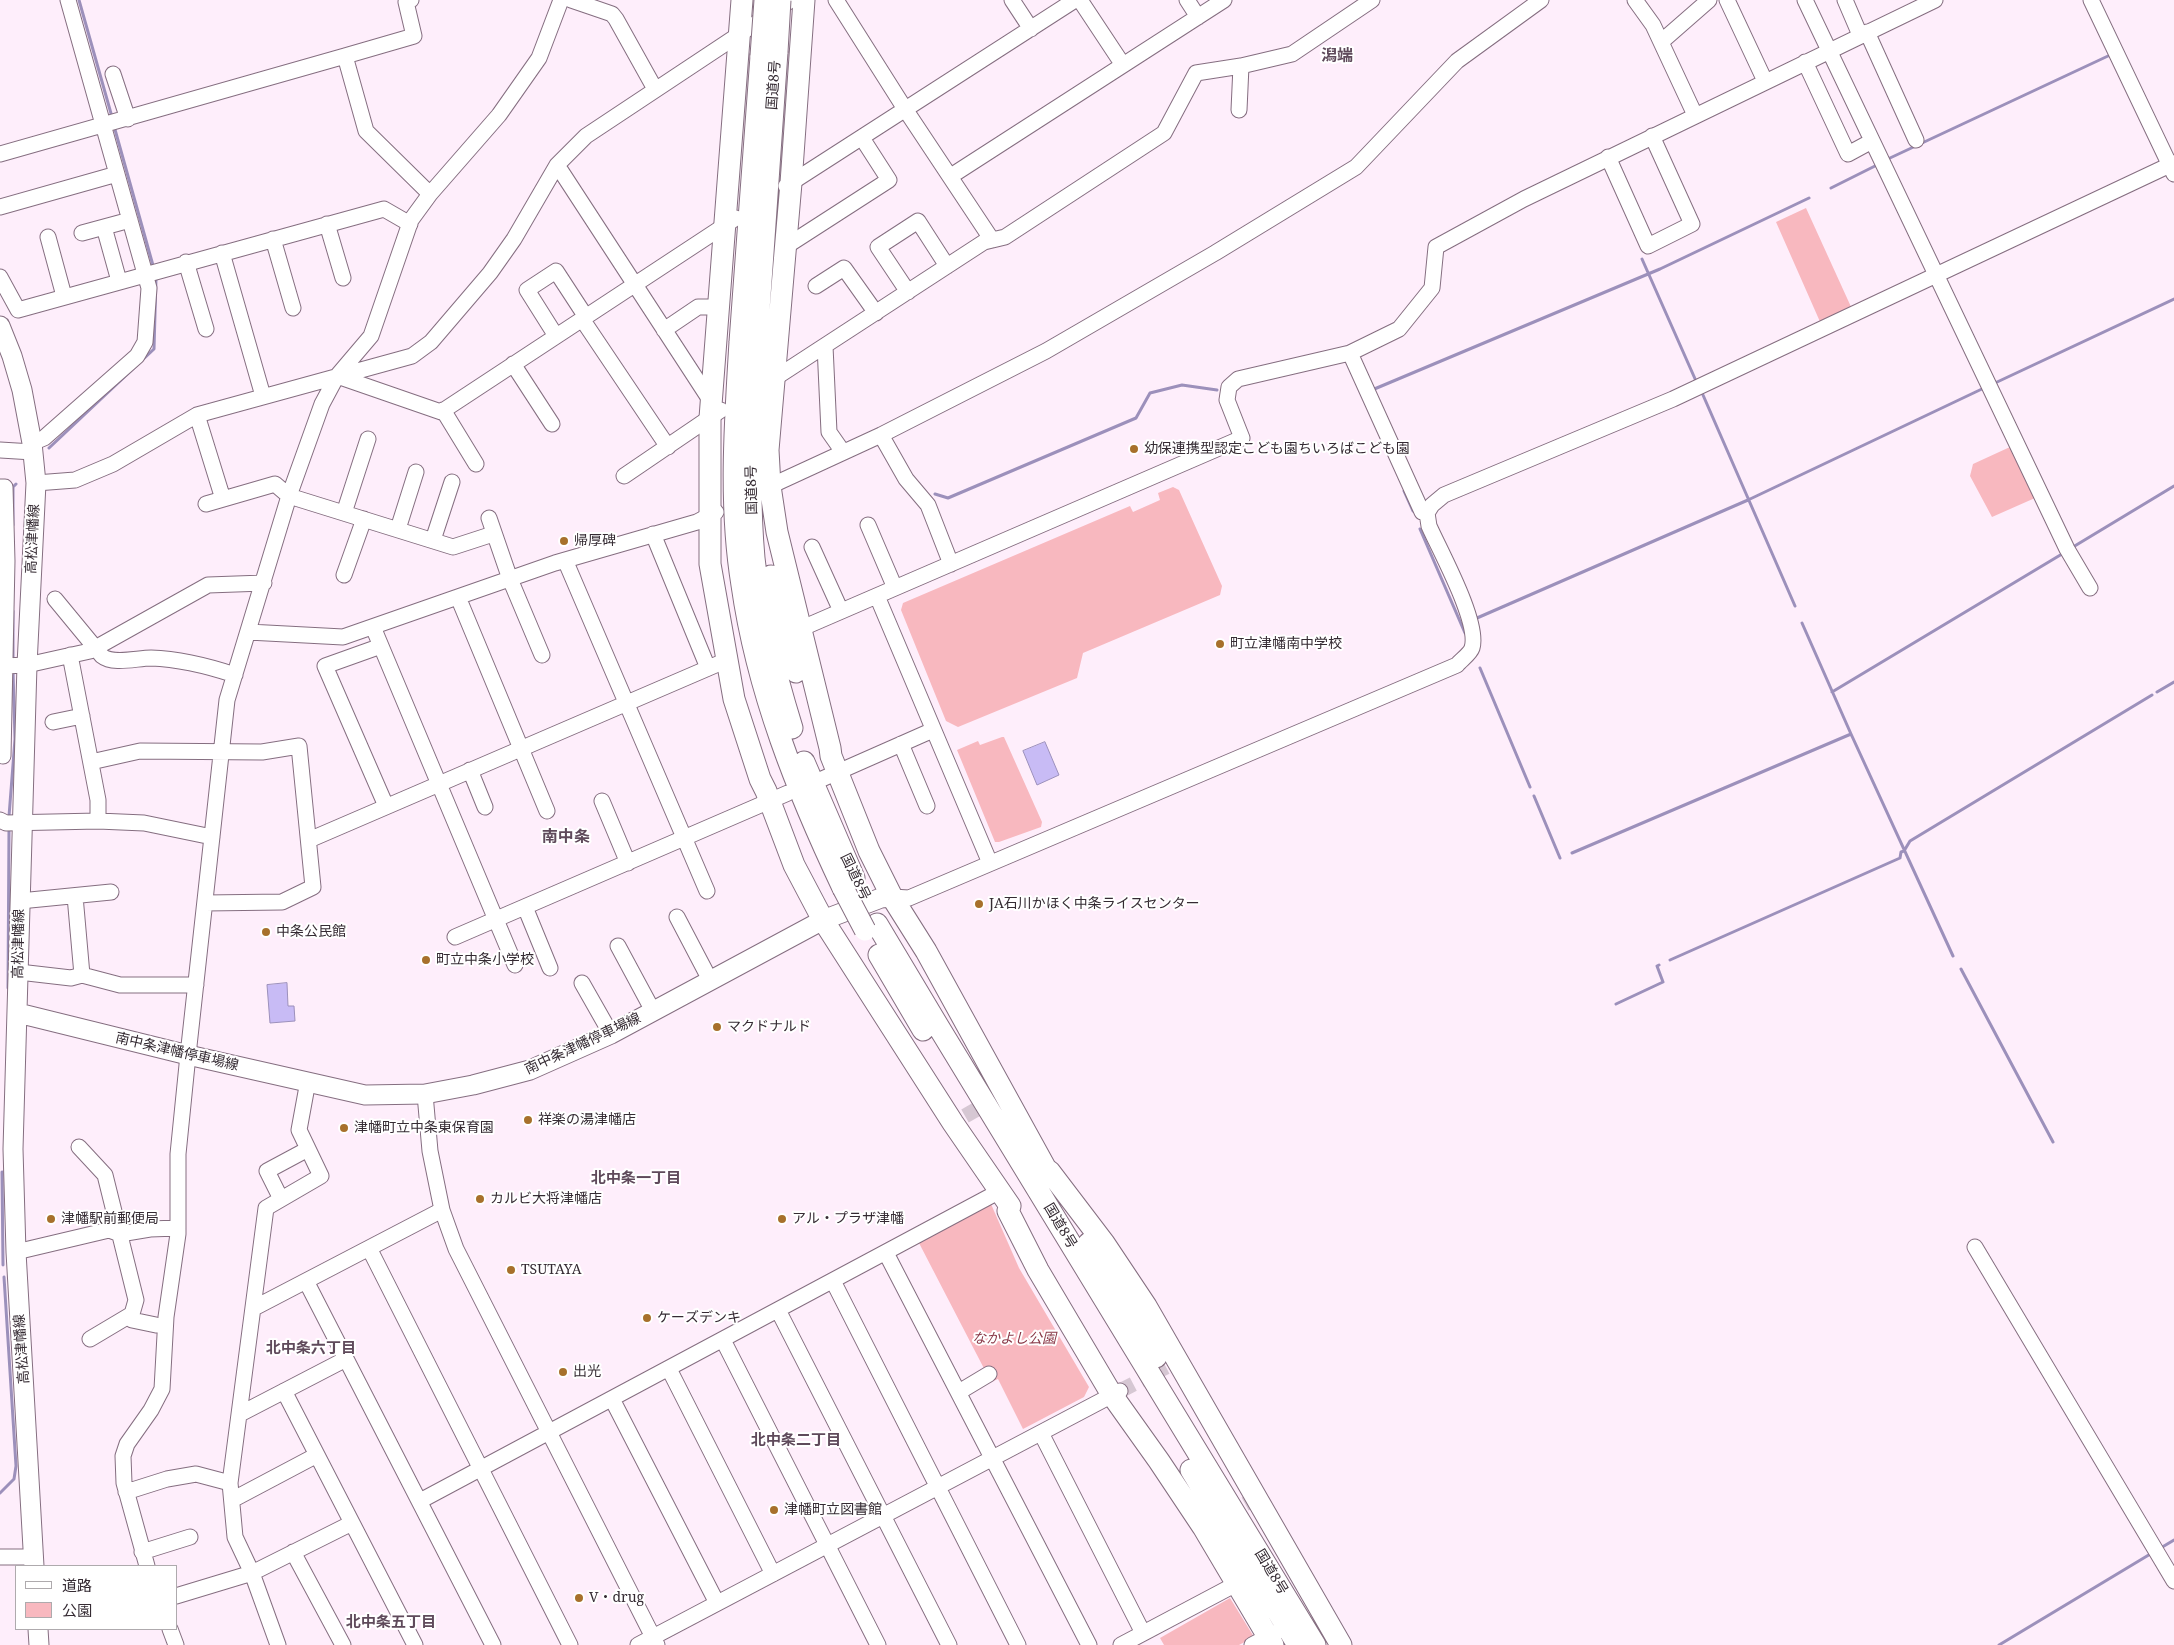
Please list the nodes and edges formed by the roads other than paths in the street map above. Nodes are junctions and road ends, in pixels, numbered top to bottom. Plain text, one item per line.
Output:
1 (68, 0) edge
2 (411, 0) edge
3 (560, 0) edge
4 (571, 0) edge
5 (742, 0) edge
6 (765, 0) edge
7 (780, 0) edge
8 (791, 0) edge
9 (804, 0) edge
10 (836, 0) edge
11 (1012, 0) edge
12 (1075, 0) edge
13 (1080, 0) edge
14 (1187, 0) edge
15 (1224, 0) edge
16 (1372, 0) edge
17 (1541, 0) edge
18 (1635, 0) edge
19 (1709, 0) edge
20 (1727, 0) edge
21 (1805, 0) edge
22 (1845, 0) edge
23 (1935, 0) edge
24 (2091, 0) edge
25 (1053, 6) edge
26 (1198, 17) junction
27 (1031, 29) junction
28 (740, 34) junction
29 (1864, 34) junction
30 (1661, 42) junction
31 (1829, 50) junction
32 (769, 54) junction
33 (345, 56) junction
34 (1805, 62) junction
35 (1122, 65) junction
36 (1241, 66) junction
37 (113, 74) dead end
38 (1766, 81) junction
39 (655, 89) junction
40 (905, 109) junction
41 (1239, 110) dead end
42 (1695, 115) junction
43 (115, 123) junction
44 (1652, 136) junction
45 (862, 138) junction
46 (1916, 140) dead end
47 (1872, 141) junction
48 (0, 154) edge
49 (1608, 157) junction
50 (557, 165) junction
51 (2173, 168) edge
52 (117, 174) junction
53 (951, 176) junction
54 (786, 186) junction
55 (430, 194) junction
56 (0, 207) edge
57 (130, 220) junction
58 (730, 222) junction
59 (327, 224) junction
60 (410, 224) junction
61 (104, 227) junction
62 (82, 233) dead end
63 (48, 237) dead end
64 (273, 239) junction
65 (992, 240) junction
66 (786, 247) junction
67 (222, 253) junction
68 (186, 262) junction
69 (947, 266) junction
70 (152, 272) junction
71 (1936, 275) junction
72 (0, 277) edge
73 (342, 278) dead end
74 (119, 281) junction
75 (634, 284) junction
76 (816, 286) dead end
77 (744, 290) junction
78 (908, 292) junction
79 (64, 296) junction
80 (720, 307) junction
81 (293, 308) dead end
82 (876, 313) junction
83 (584, 318) junction
84 (0, 326) edge
85 (206, 329) dead end
86 (664, 330) junction
87 (556, 336) junction
88 (825, 346) junction
89 (1350, 353) junction
90 (513, 364) junction
91 (337, 376) junction
92 (764, 388) junction
93 (263, 396) junction
94 (443, 410) junction
95 (715, 411) junction
96 (197, 415) junction
97 (552, 424) dead end
98 (881, 435) junction
99 (368, 439) dead end
100 (668, 447) junction
101 (32, 448) junction
102 (0, 450) edge
103 (843, 452) junction
104 (476, 464) dead end
105 (416, 472) dead end
106 (624, 476) dead end
107 (452, 482) dead end
108 (36, 483) junction
109 (0, 487) edge
110 (768, 487) junction
111 (289, 496) junction
112 (223, 499) junction
113 (206, 504) dead end
114 (715, 512) junction
115 (344, 513) junction
116 (1427, 513) junction
117 (489, 518) dead end
118 (364, 519) junction
119 (868, 525) dead end
120 (398, 530) junction
121 (493, 534) junction
122 (653, 534) junction
123 (433, 540) junction
124 (812, 547) dead end
125 (565, 560) junction
126 (3, 561) edge
127 (951, 564) junction
128 (344, 576) dead end
129 (510, 579) junction
130 (264, 583) junction
131 (895, 588) junction
132 (2090, 588) dead end
133 (877, 596) junction
134 (458, 598) junction
135 (55, 600) dead end
136 (841, 612) junction
137 (373, 627) junction
138 (800, 629) junction
139 (248, 632) junction
140 (381, 646) junction
141 (96, 648) junction
142 (70, 655) junction
143 (542, 655) dead end
144 (718, 664) junction
145 (14, 666) junction
146 (235, 675) junction
147 (626, 703) junction
148 (82, 716) junction
149 (53, 722) dead end
150 (933, 730) junction
151 (901, 744) junction
152 (520, 749) junction
153 (222, 753) junction
154 (3, 756) dead end
155 (91, 762) junction
156 (830, 769) junction
157 (470, 770) junction
158 (439, 784) junction
159 (775, 795) junction
160 (602, 801) dead end
161 (386, 806) junction
162 (927, 806) dead end
163 (486, 807) dead end
164 (547, 811) dead end
165 (98, 821) junction
166 (7, 823) edge
167 (212, 837) junction
168 (683, 839) junction
169 (309, 840) junction
170 (628, 863) junction
171 (990, 863) junction
172 (850, 885) junction
173 (707, 891) dead end
174 (111, 892) dead end
175 (75, 896) junction
176 (892, 897) junction
177 (20, 901) junction
178 (205, 902) junction
179 (525, 907) junction
180 (677, 917) dead end
181 (496, 920) junction
182 (823, 920) junction
183 (871, 927) junction
184 (455, 938) dead end
185 (618, 946) dead end
186 (515, 965) dead end
187 (550, 968) dead end
188 (19, 972) junction
189 (82, 975) junction
190 (710, 980) junction
191 (582, 983) dead end
192 (196, 985) junction
193 (652, 1011) junction
194 (18, 1012) junction
195 (610, 1034) junction
196 (188, 1055) junction
197 (308, 1081) junction
198 (425, 1094) junction
199 (79, 1146) dead end
200 (308, 1149) junction
201 (1046, 1169) junction
202 (1005, 1198) junction
203 (280, 1199) junction
204 (442, 1210) junction
205 (178, 1228) junction
206 (120, 1234) junction
207 (1975, 1247) dead end
208 (369, 1248) junction
209 (16, 1252) junction
210 (886, 1253) junction
211 (306, 1281) junction
212 (833, 1281) junction
213 (254, 1308) junction
214 (778, 1310) junction
215 (128, 1317) junction
216 (156, 1325) dead end
217 (90, 1340) dead end
218 (723, 1340) junction
219 (346, 1360) junction
220 (669, 1369) junction
221 (989, 1374) dead end
222 (284, 1391) junction
223 (959, 1392) junction
224 (1116, 1393) junction
225 (612, 1399) junction
226 (240, 1414) junction
227 (549, 1433) junction
228 (1042, 1433) junction
229 (317, 1455) junction
230 (992, 1459) junction
231 (481, 1469) junction
232 (230, 1484) junction
233 (938, 1487) junction
234 (126, 1492) junction
235 (232, 1500) junction
236 (420, 1501) junction
237 (883, 1516) junction
238 (352, 1523) junction
239 (1212, 1526) junction
240 (190, 1537) dead end
241 (828, 1545) junction
242 (293, 1552) junction
243 (0, 1557) edge
244 (144, 1559) edge
245 (33, 1562) edge
246 (252, 1573) junction
247 (772, 1574) junction
248 (2174, 1581) edge
249 (1238, 1583) junction
250 (178, 1595) edge
251 (717, 1603) junction
252 (1310, 1616) junction
253 (38, 1630) edge
254 (170, 1630) edge
255 (1143, 1633) junction
256 (1268, 1639) edge
257 (655, 1641) edge
258 (39, 1645) edge
259 (176, 1645) edge
260 (278, 1645) edge
261 (342, 1645) edge
262 (414, 1645) edge
263 (493, 1645) edge
264 (570, 1645) edge
265 (638, 1645) edge
266 (878, 1645) edge
267 (949, 1645) edge
268 (1018, 1645) edge
269 (1089, 1645) edge
270 (1121, 1645) edge
271 (1298, 1645) edge
272 (1315, 1645) edge
273 (1341, 1645) edge

1 - 43 street
2 - 33 street
3 - 55 street
4 - 39 street
5 - 28 highway
6 - 32 highway, 国道8号, bridge
7 - 32 highway, 国道8号, bridge
8 - 28 street
9 - 54 highway
10 - 40 street
11 - 27 street
12 - 25 street
13 - 35 street
14 - 26 street
15 - 26 street
16 - 36 street
17 - 98 street
18 - 30 street
19 - 30 street
20 - 38 street
21 - 31 street
22 - 29 street
23 - 29 street
24 - 51 street
25 - 27 street
26 - 35 street
27 - 40 street
28 - 39 street
28 - 58 highway
29 - 31 street
29 - 46 street
30 - 42 street
31 - 34 street
31 - 47 street
32 - 77 highway, 国道8号
32 - 92 highway, 国道8号
33 - 43 street
33 - 55 street
34 - 38 street
34 - 47 street
35 - 53 street
36 - 41 street
36 - 65 street
37 - 43 street
38 - 42 street
39 - 50 street
40 - 45 street
40 - 53 street
42 - 44 street
43 - 48 street
43 - 52 street
44 - 49 street
44 - 49 street
45 - 54 street
45 - 66 street
47 - 71 street
49 - 89 street
50 - 75 street
50 - 91 street
51 - 71 street
52 - 56 street
52 - 57 street
53 - 65 street
54 - 66 highway
55 - 60 street
57 - 61 street
57 - 70 street
58 - 75 street
58 - 80 highway
59 - 60 street
59 - 64 street
59 - 73 street
60 - 91 street
61 - 62 street
61 - 74 street
63 - 79 street
64 - 67 street
64 - 81 street
65 - 69 street
66 - 92 highway
67 - 68 street
67 - 93 street
68 - 70 street
68 - 85 street
69 - 78 street
69 - 78 street
70 - 74 street
70 - 101 street
71 - 116 street
71 - 132 street
72 - 79 street
74 - 79 street
75 - 83 street
75 - 86 street
76 - 82 street
77 - 159 highway
77 - 172 highway, 国道8号
78 - 82 street
80 - 86 street
80 - 95 highway
82 - 88 street
83 - 87 street
83 - 87 street
83 - 100 street
84 - 101 main road, 高松津幡線
86 - 95 street
87 - 90 street
88 - 92 street
88 - 103 street
89 - 116 street
89 - 127 street
90 - 94 street
90 - 97 street
91 - 93 street
91 - 94 street
91 - 111 street
92 - 110 highway
92 - 156 highway
92 - 172 highway, 国道8号
93 - 96 street
94 - 104 street
95 - 100 street
95 - 114 highway
96 - 108 street
96 - 112 street
98 - 103 street
98 - 127 street
99 - 115 street
100 - 106 street
101 - 102 street
101 - 108 main road, 高松津幡線
103 - 110 street
105 - 120 street
107 - 123 street
108 - 145 main road, 高松津幡線
109 - 126 street
110 - 138 highway
111 - 112 street
111 - 115 street
111 - 130 street
112 - 113 street
114 - 122 street
114 - 144 highway
115 - 118 street
116 - 171 street
117 - 121 street
118 - 120 street
118 - 128 street
119 - 131 street
120 - 123 street
121 - 123 street
121 - 129 street
122 - 125 street
122 - 144 street
124 - 136 street
125 - 129 street
125 - 147 street
126 - 145 street
127 - 131 street
129 - 134 street
129 - 143 street
130 - 139 street
130 - 141 street
131 - 133 street
133 - 136 street
133 - 150 street
134 - 137 street
134 - 152 street
135 - 141 street
136 - 138 street
137 - 139 street
137 - 140 street
138 - 156 highway
139 - 146 street
140 - 158 street
140 - 161 street
141 - 142 street
141 - 146 street
142 - 145 street
142 - 148 street
144 - 147 street
144 - 159 highway
145 - 154 street
145 - 166 main road, 高松津幡線
146 - 153 street
147 - 152 street
147 - 168 street
148 - 149 street
148 - 155 street
150 - 151 street
150 - 171 street
151 - 156 street
151 - 162 street
152 - 157 street
152 - 164 street
153 - 155 street
153 - 167 street
153 - 169 street
155 - 165 street
156 - 176 highway
157 - 158 street
157 - 163 street
158 - 161 street
158 - 181 street
159 - 168 street
159 - 182 highway
160 - 170 street
161 - 169 street
165 - 166 street
165 - 167 street
166 - 177 main road, 高松津幡線
167 - 178 street
168 - 170 street
168 - 173 street
169 - 178 street
170 - 179 street
171 - 176 street
172 - 183 highway, 国道8号, bridge
174 - 175 street
175 - 177 street
175 - 189 street
176 - 182 main road, 南中条津幡停車場線
176 - 201 highway
177 - 188 main road, 高松津幡線
178 - 192 street
179 - 181 street
179 - 187 street
180 - 190 street
181 - 184 street
181 - 186 street
182 - 190 main road, 南中条津幡停車場線
182 - 202 highway
183 - 239 highway, 国道8号
183 - 252 highway, 国道8号
185 - 193 street
188 - 189 street
188 - 194 main road, 高松津幡線
189 - 192 street
190 - 193 main road, 南中条津幡停車場線
191 - 195 street
192 - 196 street
193 - 195 main road, 南中条津幡停車場線
194 - 196 main road, 南中条津幡停車場線
194 - 209 main road, 高松津幡線
195 - 198 main road, 南中条津幡停車場線
196 - 197 main road, 南中条津幡停車場線
196 - 205 street
197 - 198 main road, 南中条津幡停車場線
197 - 200 street
198 - 204 street
199 - 206 street
200 - 203 street
200 - 203 street
201 - 252 highway
201 - 252 highway
202 - 210 street
202 - 224 highway
202 - 239 highway
203 - 213 street
204 - 208 street
204 - 227 street
205 - 206 street
205 - 234 street
206 - 209 street
206 - 215 street
207 - 248 street
208 - 211 street
208 - 231 street
209 - 245 main road, 高松津幡線
210 - 212 street
210 - 223 street
211 - 213 street
211 - 219 street
212 - 214 street
212 - 233 street
213 - 226 street
214 - 218 street
214 - 237 street
215 - 216 street
215 - 217 street
218 - 220 street
218 - 241 street
219 - 222 street
219 - 236 street
220 - 225 street
220 - 247 street
221 - 223 street
222 - 226 street
222 - 229 street
223 - 230 street
224 - 228 street
224 - 239 highway
225 - 227 street
225 - 251 street
226 - 232 street
227 - 231 street
227 - 257 street
228 - 230 street
228 - 255 street
229 - 235 street
229 - 238 street
230 - 233 street
230 - 269 street
231 - 236 street
231 - 264 street
232 - 234 street
232 - 235 street
233 - 237 street
233 - 268 street
234 - 244 street
235 - 246 street
236 - 263 street
237 - 241 street
237 - 267 street
238 - 242 street
238 - 262 street
239 - 249 highway
239 - 271 highway, 国道8号
240 - 244 street
241 - 247 street
241 - 266 street
242 - 246 street
242 - 261 street
243 - 245 street
246 - 250 street
246 - 260 street
247 - 251 street
249 - 255 street
249 - 256 highway
251 - 257 street
252 - 272 highway, 国道8号
252 - 273 highway
253 - 258 main road
254 - 259 street
255 - 270 street
257 - 265 street

